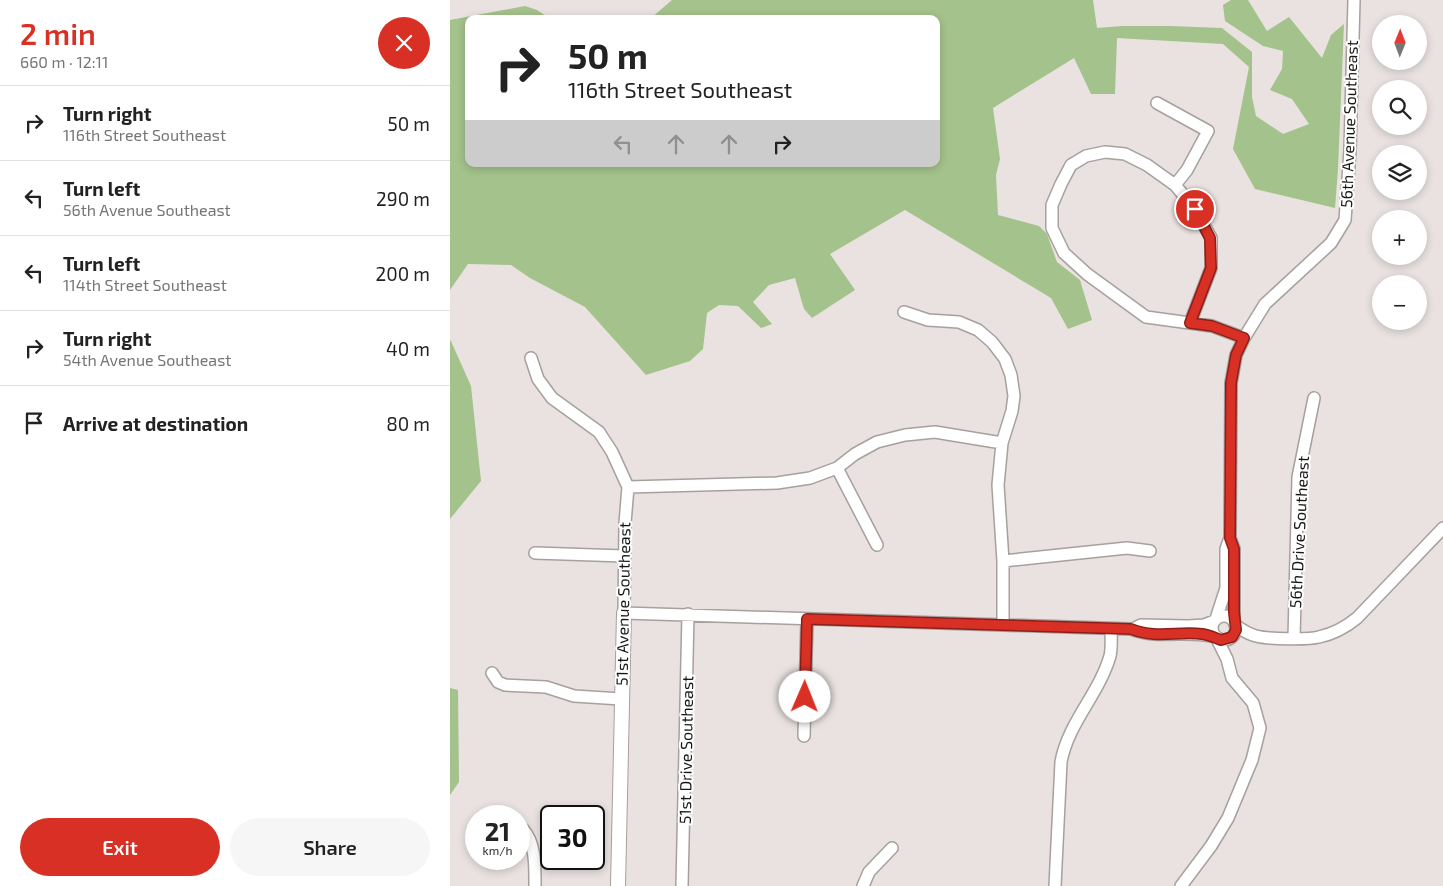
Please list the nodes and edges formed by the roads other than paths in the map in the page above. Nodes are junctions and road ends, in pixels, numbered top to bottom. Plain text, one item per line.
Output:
1 (1354, 0) edge
2 (1157, 103) dead end
3 (1176, 185) junction
4 (904, 312) dead end
5 (1190, 323) junction
6 (1244, 338) junction
7 (531, 358) dead end
8 (1314, 398) dead end
9 (1002, 443) junction
10 (837, 468) junction
11 (628, 487) junction
12 (1443, 528) edge
13 (1230, 538) junction
14 (877, 545) dead end
15 (1150, 551) dead end
16 (535, 553) dead end
17 (624, 556) junction
18 (1003, 562) junction
19 (624, 613) junction
20 (688, 614) junction
21 (807, 619) junction
22 (1215, 620) junction
23 (1003, 624) junction
24 (1235, 624) junction
25 (1111, 629) junction
26 (1131, 629) junction
27 (1257, 637) junction
28 (1216, 638) junction
29 (1232, 638) junction
30 (1294, 638) junction
31 (1227, 659) junction
32 (492, 673) dead end
33 (621, 699) junction
34 (804, 736) dead end
35 (530, 841) edge
36 (892, 848) dead end
37 (535, 886) edge
38 (618, 886) edge
39 (682, 886) edge
40 (863, 886) edge
41 (1055, 886) edge
42 (1181, 886) edge

1 - 6 street, 56th Avenue Southeast
2 - 3 street
3 - 5 street
3 - 5 street
4 - 9 street
5 - 6 street
6 - 13 street, 56th Avenue Southeast
7 - 11 street
8 - 30 street, 56th Drive Southeast
9 - 10 street
9 - 18 street
10 - 11 street
10 - 14 street
11 - 17 street, 51st Avenue Southeast
12 - 30 street
13 - 22 street, 56th Avenue Southeast
13 - 24 street, 56th Avenue Southeast
15 - 18 street
16 - 17 street
17 - 19 street, 51st Avenue Southeast
18 - 23 street
19 - 20 street
19 - 33 street, 51st Avenue Southeast
20 - 21 street
20 - 39 street, 51st Drive Southeast
21 - 23 street
21 - 34 street
22 - 24 street
22 - 26 street
22 - 28 street
23 - 25 street
24 - 27 street
24 - 29 street
25 - 26 street
25 - 41 street
26 - 28 street
27 - 29 street
27 - 30 street
28 - 29 street
28 - 31 street
29 - 31 street
31 - 42 street
32 - 33 street
33 - 38 street, 51st Avenue Southeast
35 - 37 street
36 - 40 street

